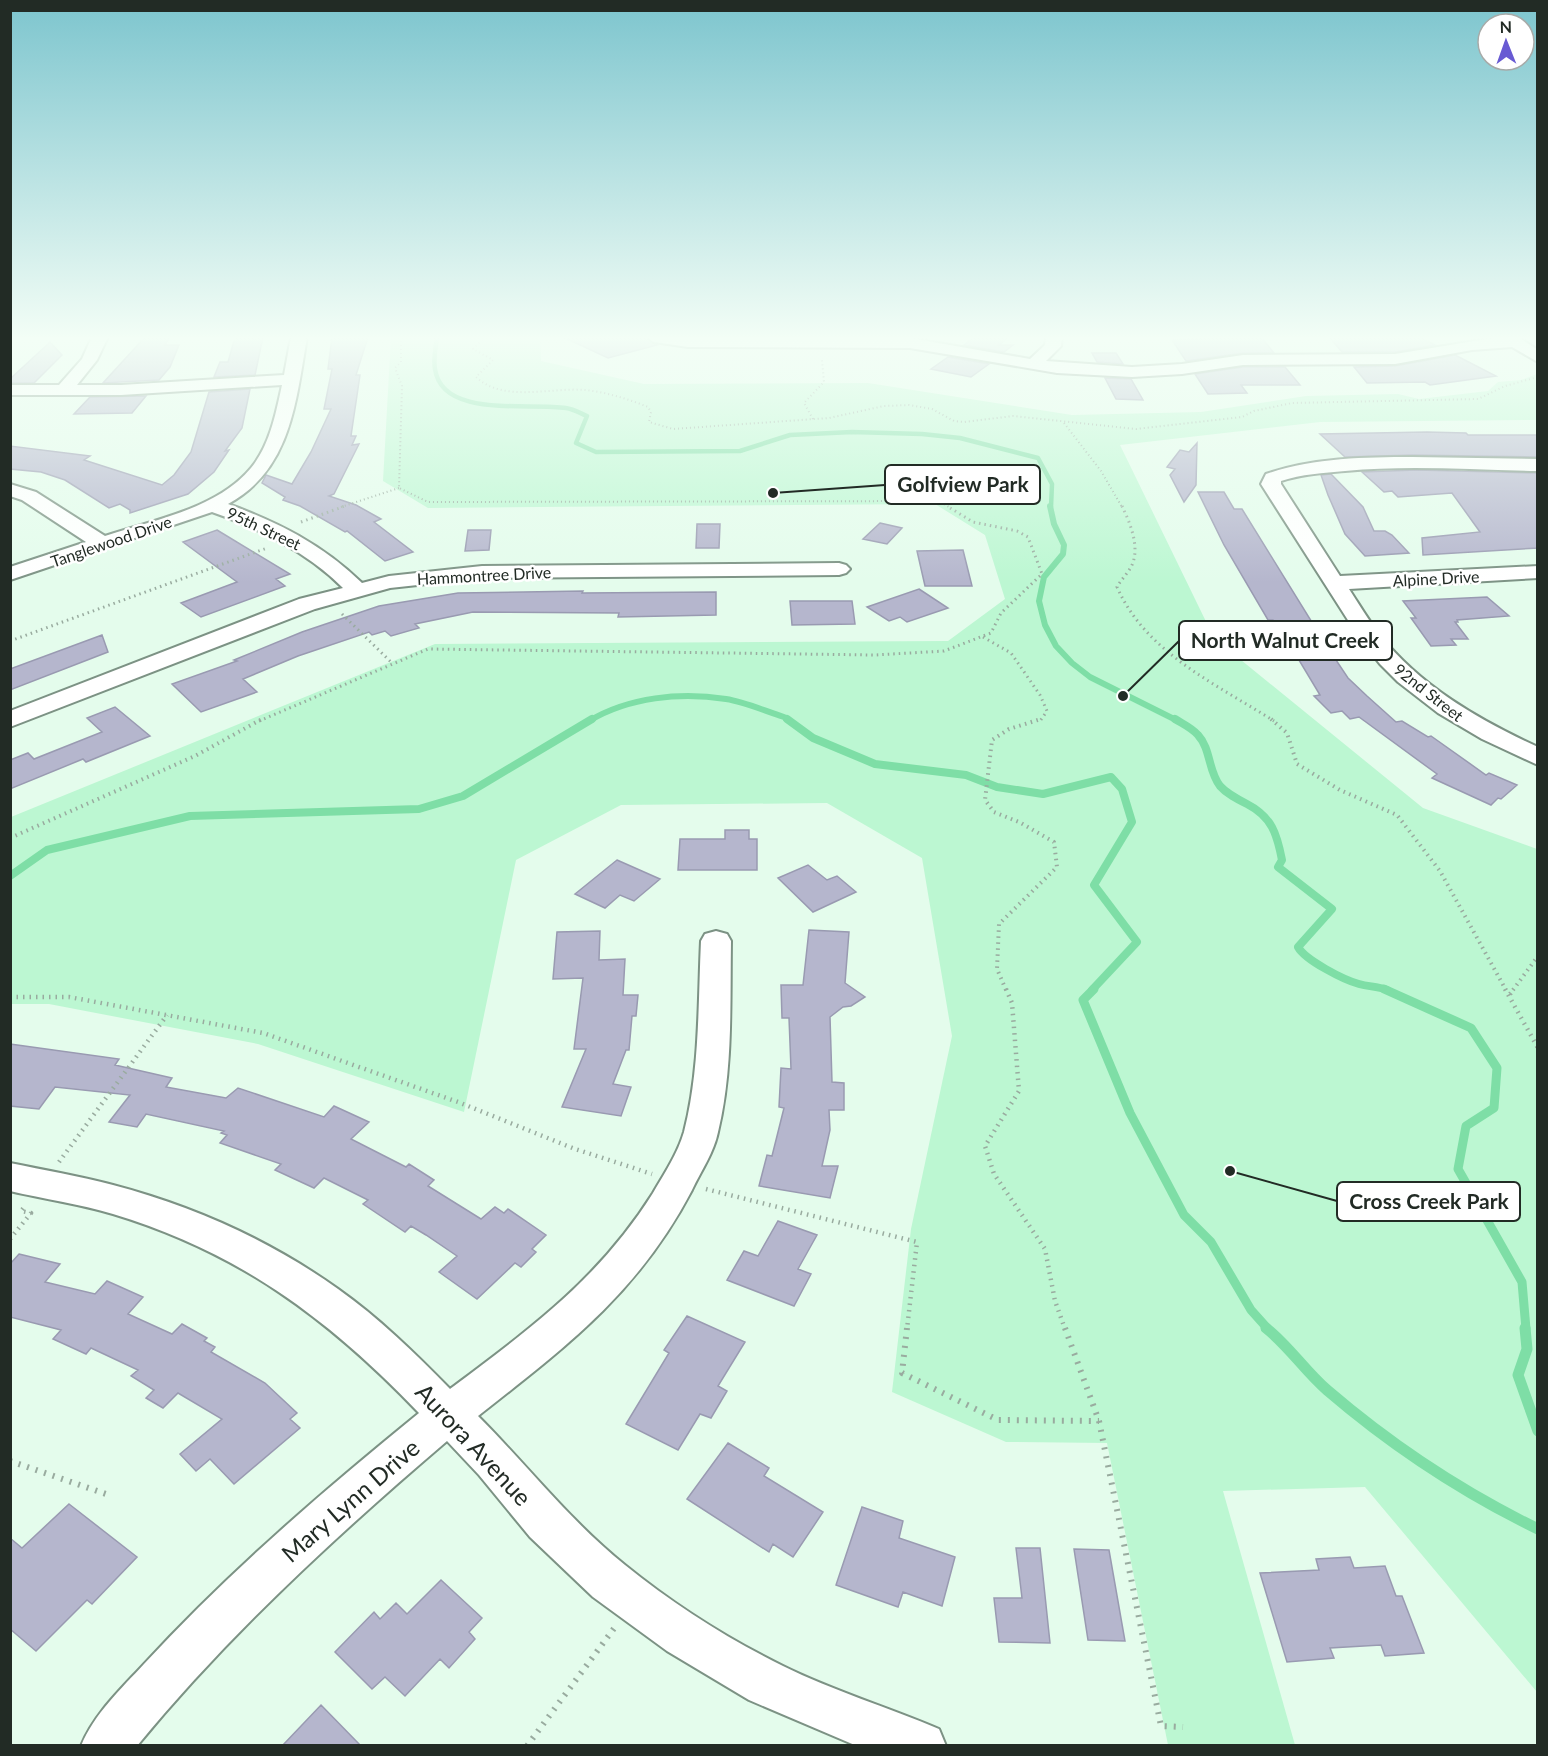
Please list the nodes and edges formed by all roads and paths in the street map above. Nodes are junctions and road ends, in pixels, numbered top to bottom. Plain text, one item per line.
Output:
1 (281, 419) edge
2 (401, 419) edge
3 (650, 419) edge
4 (813, 419) edge
5 (950, 419) edge
6 (989, 419) edge
7 (1038, 419) edge
8 (1228, 419) edge
9 (1064, 422) junction
10 (1538, 465) edge
11 (399, 488) junction
12 (10, 490) edge
13 (211, 505) junction
14 (272, 539) junction
15 (102, 543) junction
16 (839, 569) dead end
17 (1538, 572) edge
18 (10, 574) edge
19 (1334, 583) junction
20 (356, 589) junction
21 (331, 597) junction
22 (982, 636) junction
23 (10, 641) edge
24 (393, 664) junction
25 (10, 720) edge
26 (1538, 757) edge
27 (988, 775) joint
28 (10, 838) edge
29 (716, 941) dead end
30 (1538, 956) edge
31 (1510, 994) junction
32 (10, 997) edge
33 (167, 1015) junction
34 (1538, 1048) edge
35 (27, 1180) edge
36 (677, 1182) junction
37 (10, 1239) edge
38 (449, 1415) junction
39 (1099, 1420) junction
40 (10, 1461) edge
41 (109, 1495) dead end
42 (635, 1600) junction
43 (1182, 1727) dead end
44 (105, 1746) edge
45 (527, 1746) edge
46 (922, 1746) edge

1 - 13 street, 95th Street
2 - 11 path
3 - 4 path
5 - 6 path
7 - 9 path
8 - 9 path
9 - 31 path
10 - 19 street, 92nd Street
11 - 14 path
11 - 22 path
12 - 15 street
13 - 14 street, 95th Street
13 - 15 street, Tanglewood Drive
14 - 20 street, 95th Street
14 - 23 path
15 - 18 street, Tanglewood Drive
16 - 20 street, Hammontree Drive
17 - 19 street, Alpine Drive
19 - 26 street, 92nd Street
20 - 21 street, Hammontree Drive
21 - 24 path
21 - 25 street, Hammontree Drive
22 - 24 path
22 - 27 path
24 - 28 path
27 - 39 path
29 - 36 street, Mary Lynn Drive
30 - 31 path
31 - 34 path
32 - 33 path
33 - 35 path
33 - 36 path
35 - 37 path
35 - 38 street, Aurora Avenue
36 - 38 street, Mary Lynn Drive
36 - 39 path
38 - 42 street, Aurora Avenue
38 - 44 street, Mary Lynn Drive
39 - 43 path
40 - 41 path
42 - 45 path
42 - 46 street, Aurora Avenue

